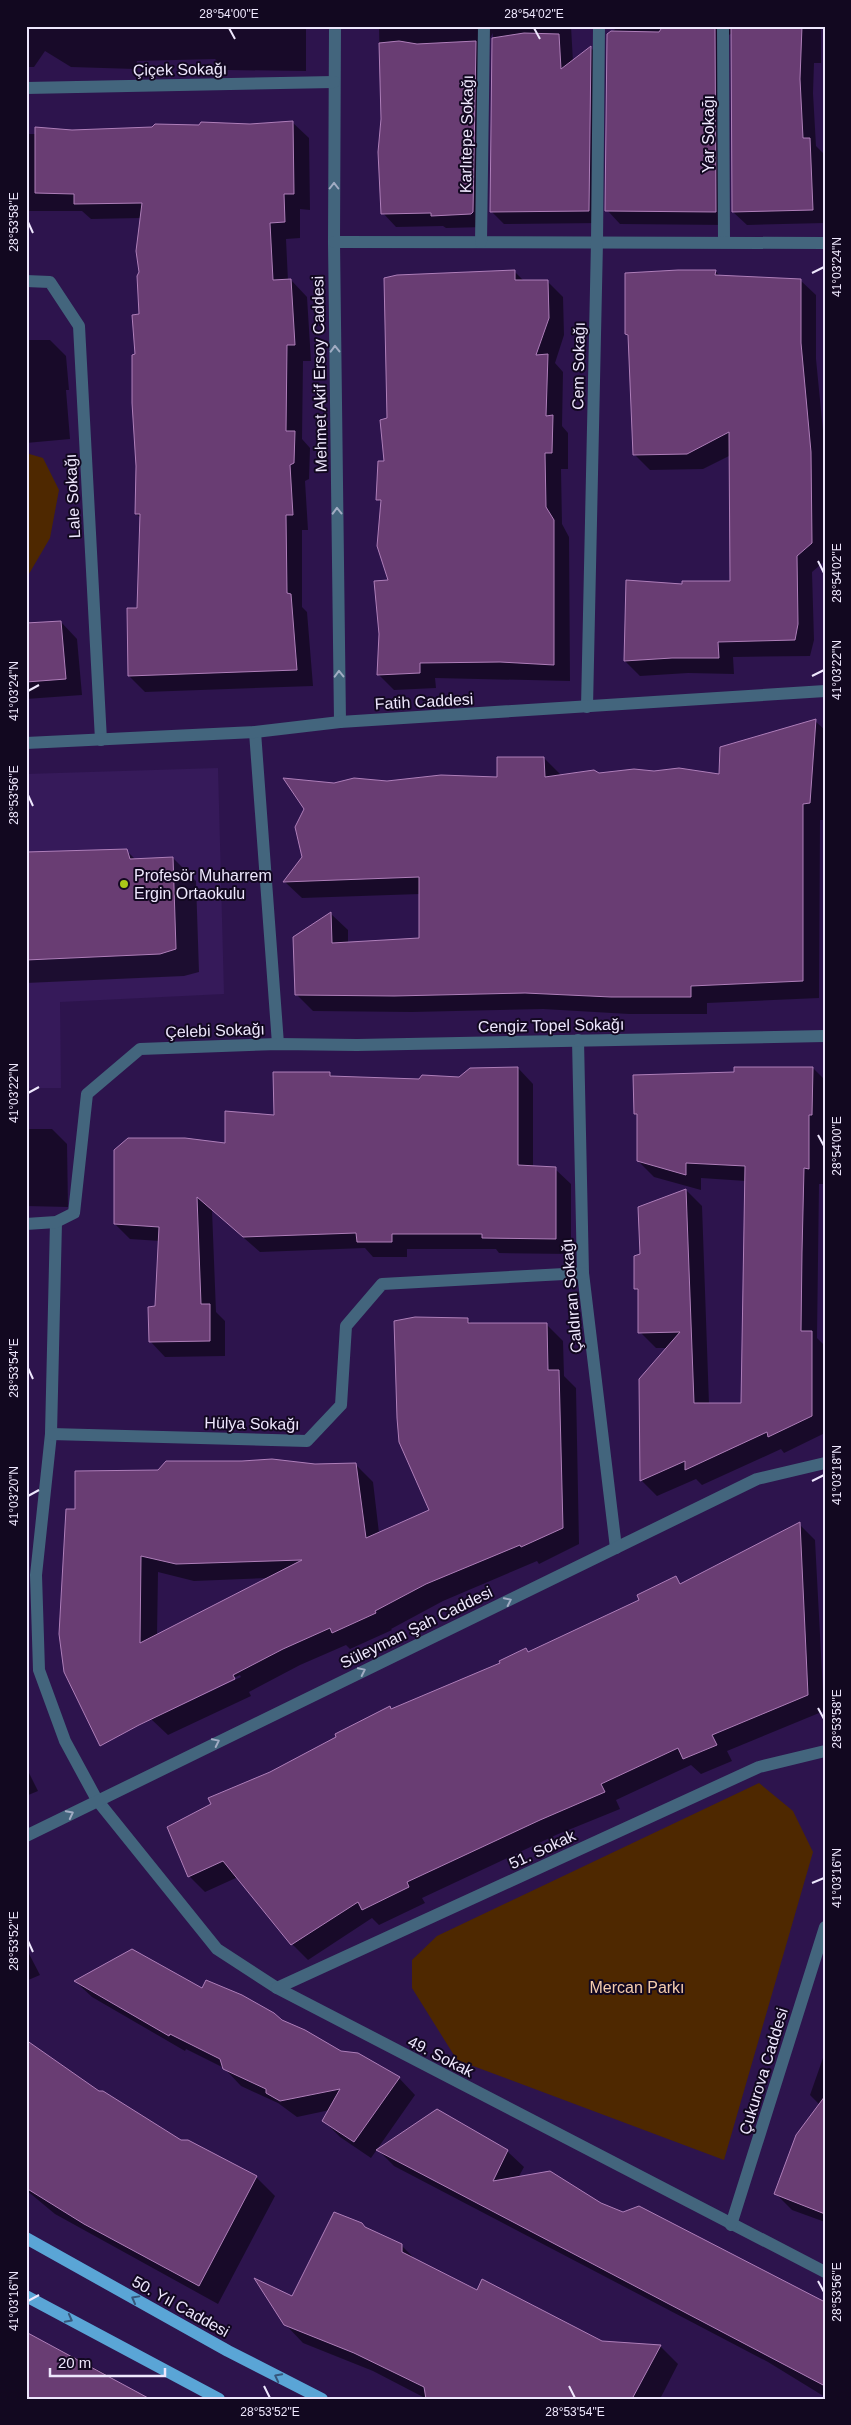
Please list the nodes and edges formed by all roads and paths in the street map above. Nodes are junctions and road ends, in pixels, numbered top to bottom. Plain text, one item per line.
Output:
1 (335, 26) edge
2 (484, 26) edge
3 (599, 26) edge
4 (723, 26) edge
5 (334, 82) junction
6 (26, 88) edge
7 (334, 242) junction
8 (481, 242) junction
9 (597, 242) junction
10 (724, 242) junction
11 (825, 242) edge
12 (26, 281) edge
13 (825, 691) edge
14 (587, 707) junction
15 (340, 722) junction
16 (255, 732) junction
17 (101, 740) junction
18 (26, 743) edge
19 (825, 1036) edge
20 (578, 1040) junction
21 (278, 1044) junction
22 (56, 1222) junction
23 (26, 1224) edge
24 (583, 1273) junction
25 (51, 1434) junction
26 (825, 1463) edge
27 (616, 1548) junction
28 (825, 1751) edge
29 (97, 1800) junction
30 (26, 1836) edge
31 (825, 1927) edge
32 (277, 1988) junction
33 (731, 2225) junction
34 (26, 2238) edge
35 (825, 2272) edge
36 (26, 2296) edge
37 (219, 2399) edge
38 (322, 2399) edge

1 - 5 street, Mehmet Akif Ersoy Caddesi
2 - 8 street, Karlıtepe Sokağı
3 - 9 street, Cem Sokağı
4 - 10 street, Yar Sokağı
5 - 6 street, Çiçek Sokağı
7 -> 5 street, Mehmet Akif Ersoy Caddesi
7 - 8 street
15 -> 7 street, Mehmet Akif Ersoy Caddesi
8 - 9 street
9 - 10 street
9 - 14 street, Cem Sokağı
10 - 11 street
12 - 17 street, Lale Sokağı
13 - 14 street, Fatih Caddesi
14 - 15 street, Fatih Caddesi
15 - 16 street, Fatih Caddesi
16 - 17 street, Fatih Caddesi
16 - 21 street, Çelebi Sokağı
17 - 18 street, Fatih Caddesi
19 - 20 street, Cengiz Topel Sokağı
20 - 21 street, Cengiz Topel Sokağı
20 - 24 street, Çaldıran Sokağı
21 - 22 street, Çelebi Sokağı
22 - 23 street
22 - 25 street, 49. Sokak
24 - 25 street, Hülya Sokağı
24 - 27 street, Çaldıran Sokağı
25 - 29 street, 49. Sokak
26 - 27 street, Süleyman Şah Caddesi
29 -> 27 street, Süleyman Şah Caddesi
28 - 32 street, 51. Sokak
30 -> 29 street, Süleyman Şah Caddesi
29 - 32 street, 49. Sokak
31 - 33 street, Çukurova Caddesi
32 - 33 street, 49. Sokak
33 - 35 street, 49. Sokak
38 -> 34 main road, 50. Yıl Caddesi
36 -> 37 main road

